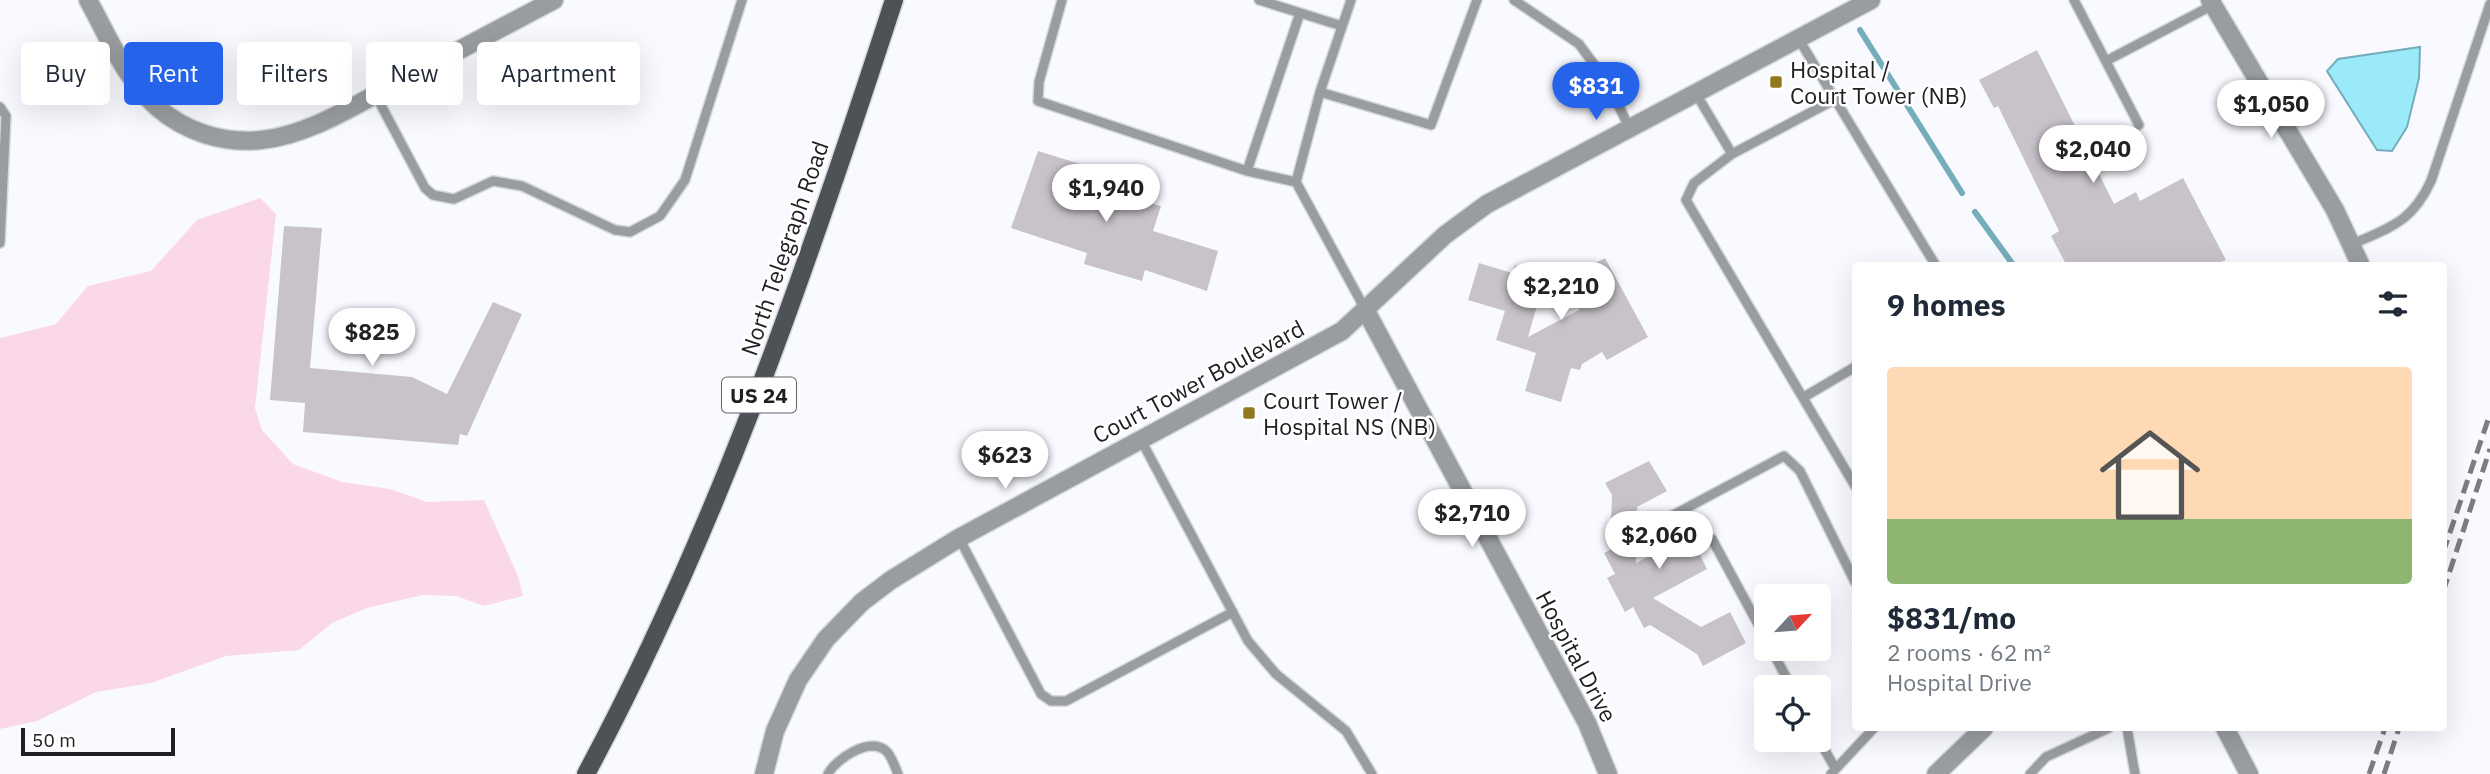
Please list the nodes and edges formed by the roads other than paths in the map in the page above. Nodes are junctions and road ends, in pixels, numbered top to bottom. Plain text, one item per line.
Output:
1 (88, 0) edge
2 (554, 0) edge
3 (742, 0) edge
4 (894, 0) edge
5 (1062, 0) edge
6 (1259, 0) edge
7 (1351, 0) edge
8 (1476, 0) edge
9 (1514, 0) edge
10 (1871, 0) edge
11 (2074, 0) edge
12 (2211, 3) edge
13 (2490, 4) edge
14 (1300, 13) junction
15 (1342, 26) junction
16 (1798, 38) junction
17 (463, 48) edge
18 (2106, 61) junction
19 (1320, 92) junction
20 (1695, 92) junction
21 (366, 99) edge
22 (1836, 99) junction
23 (381, 105) edge
24 (0, 107) edge
25 (2138, 125) dead end
26 (1629, 127) junction
27 (3, 148) edge
28 (1732, 154) junction
29 (1247, 171) junction
30 (1296, 182) junction
31 (1, 209) edge
32 (0, 243) edge
33 (2353, 244) junction
34 (1934, 262) edge
35 (2360, 262) edge
36 (1365, 309) junction
37 (1852, 369) edge
38 (1804, 397) junction
39 (1141, 440) junction
40 (1852, 480) edge
41 (1649, 528) dead end
42 (959, 538) junction
43 (1712, 539) dead end
44 (1852, 576) edge
45 (1233, 612) junction
46 (1754, 617) edge
47 (1871, 731) edge
48 (1981, 731) edge
49 (2102, 731) edge
50 (2128, 731) edge
51 (2227, 731) edge
52 (1825, 752) edge
53 (1833, 771) edge
54 (586, 774) edge
55 (764, 774) edge
56 (828, 774) edge
57 (898, 774) edge
58 (1372, 774) edge
59 (1608, 774) edge
60 (1936, 774) edge
61 (2030, 774) edge
62 (2136, 774) edge
63 (2249, 774) edge

1 - 21 street
2 - 17 street
3 - 23 lane
4 - 54 main road, North Telegraph Road / US 24
5 - 29 lane
6 - 14 lane
7 - 15 lane
8 - 19 lane
9 - 26 lane
10 - 16 street
11 - 18 lane
12 - 18 lane
12 - 33 street
13 - 33 lane
14 - 15 lane
14 - 29 lane
15 - 19 lane
16 - 20 street
16 - 22 lane
18 - 25 lane
19 - 30 lane
20 - 26 street
20 - 28 lane
22 - 28 lane
22 - 34 lane
24 - 27 lane
26 - 36 street
27 - 31 lane
28 - 38 lane
29 - 30 lane
30 - 36 lane
31 - 32 lane
33 - 35 street
36 - 39 street, Court Tower Boulevard
36 - 59 street, Hospital Drive
37 - 38 lane
38 - 40 lane
39 - 42 street, Court Tower Boulevard
39 - 45 lane
41 - 44 lane
42 - 45 lane
42 - 55 street, Court Tower Boulevard
43 - 46 lane
45 - 58 lane
47 - 53 lane
48 - 60 street
49 - 61 lane
50 - 62 lane
51 - 63 street
52 - 53 lane
56 - 57 lane

